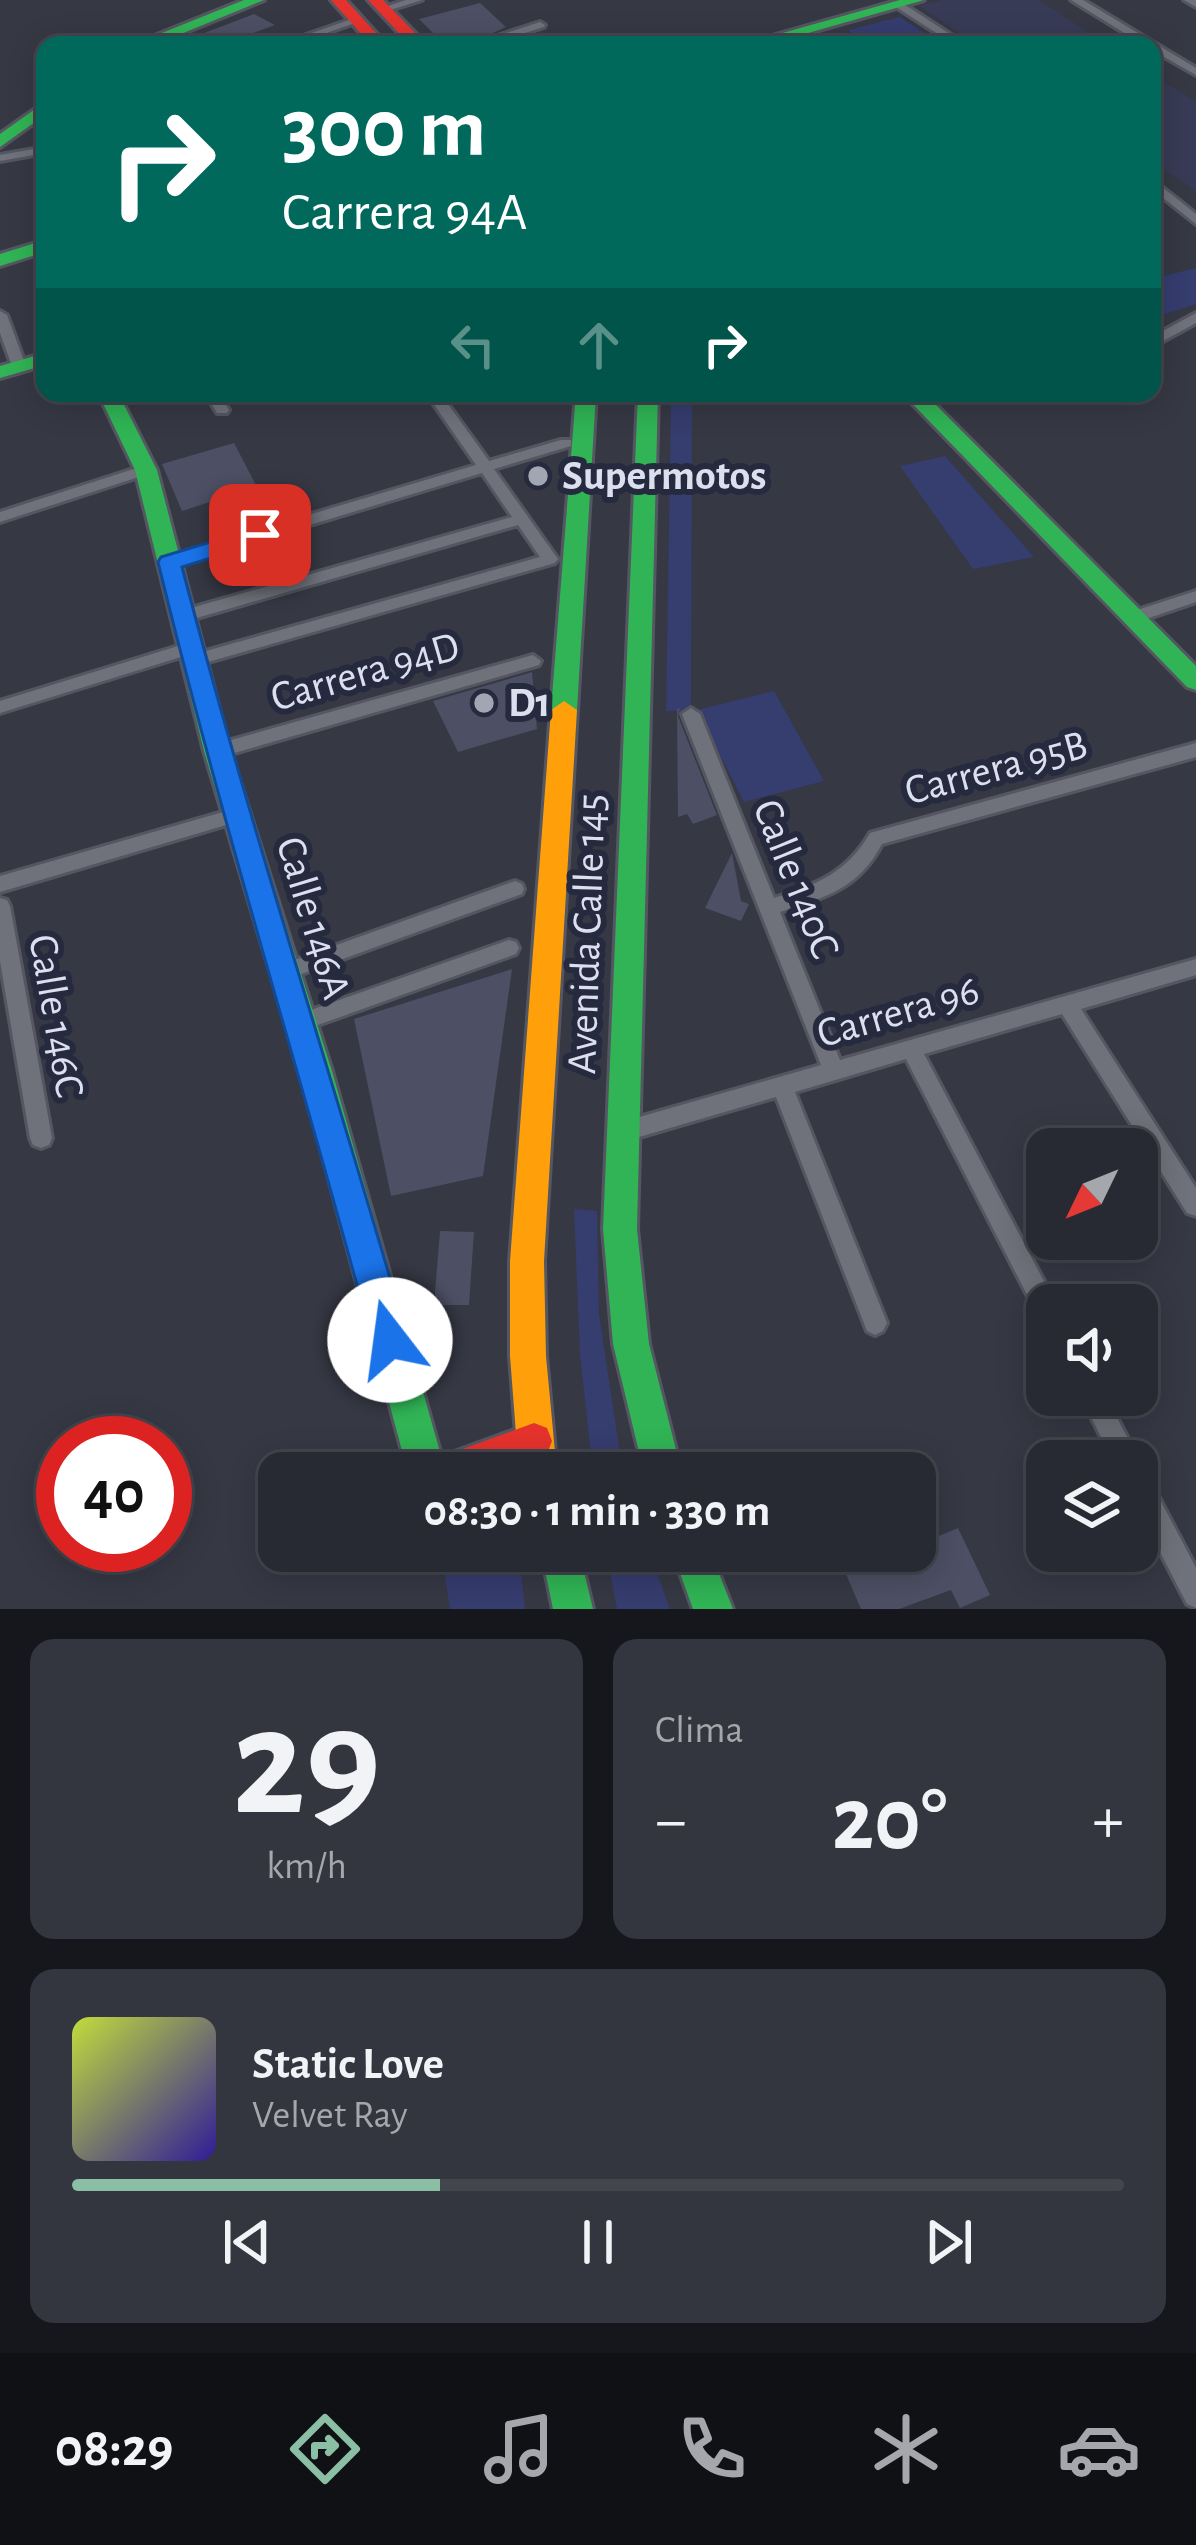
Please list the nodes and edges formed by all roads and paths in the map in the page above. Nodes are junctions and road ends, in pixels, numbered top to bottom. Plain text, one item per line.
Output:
1 (256, 0) edge
2 (417, 0) edge
3 (1076, 0) edge
4 (903, 2) edge
5 (363, 8) edge
6 (540, 25) dead end
7 (163, 36) edge
8 (302, 36) edge
9 (375, 36) edge
10 (405, 36) edge
11 (504, 36) edge
12 (780, 36) edge
13 (947, 36) edge
14 (1136, 36) edge
15 (1161, 51) edge
16 (1196, 72) edge
17 (36, 114) edge
18 (0, 142) edge
19 (36, 152) edge
20 (0, 158) edge
21 (1161, 191) edge
22 (1196, 220) edge
23 (36, 249) edge
24 (0, 260) edge
25 (0, 315) edge
26 (1196, 317) edge
27 (1161, 338) edge
28 (21, 366) edge
29 (112, 402) edge
30 (217, 402) edge
31 (439, 402) edge
32 (585, 402) edge
33 (648, 402) edge
34 (930, 402) edge
35 (222, 410) dead end
36 (566, 443) dead end
37 (485, 466) junction
38 (146, 470) junction
39 (0, 517) edge
40 (522, 519) junction
41 (170, 562) junction
42 (1196, 596) edge
43 (183, 616) junction
44 (1134, 617) junction
45 (193, 654) junction
46 (533, 661) dead end
47 (1196, 681) edge
48 (0, 707) edge
49 (692, 714) dead end
50 (1196, 751) edge
51 (217, 752) junction
52 (237, 815) junction
53 (0, 884) edge
54 (515, 889) dead end
55 (0, 906) edge
56 (769, 907) junction
57 (509, 948) dead end
58 (1196, 967) edge
59 (285, 972) junction
60 (1067, 1004) junction
61 (301, 1022) junction
62 (911, 1049) junction
63 (834, 1071) junction
64 (782, 1086) junction
65 (622, 1132) junction
66 (41, 1138) dead end
67 (1195, 1206) edge
68 (1033, 1284) edge
69 (875, 1323) dead end
70 (535, 1441) junction
71 (421, 1452) edge
72 (504, 1452) edge
73 (537, 1452) edge
74 (657, 1452) edge
75 (1158, 1522) edge
76 (548, 1572) edge
77 (565, 1572) edge
78 (699, 1572) edge
79 (1196, 1595) edge
80 (552, 1609) edge
81 (573, 1609) edge
82 (713, 1609) edge

1 - 7 main road
2 - 5 street
3 - 14 street
4 - 12 main road
4 - 13 street
5 - 8 street
5 - 9 main road
5 - 10 main road
6 - 11 street
15 - 16 street
17 - 18 main road
19 - 20 street
21 - 22 street
23 - 24 main road
25 - 28 street
26 - 27 street
29 - 38 main road, Calle 146A
30 - 35 street
31 - 37 street
32 - 70 main road, Avenida Calle 145
33 - 65 main road, Avenida Calle 145
34 - 44 main road
36 - 37 street
37 - 40 street
37 - 41 street
38 - 39 street
38 - 41 main road, Calle 146A
40 - 43 street
40 - 45 street
41 - 43 main road, Calle 146A
42 - 44 street
43 - 45 main road, Calle 146A
44 - 47 main road
45 - 48 street
45 - 51 main road, Calle 146A
46 - 51 street, Carrera 94D
49 - 56 street, Calle 140C
50 - 56 street, Carrera 95B
51 - 52 main road, Calle 146A
52 - 53 street
52 - 59 main road, Calle 146A
54 - 59 street
55 - 66 street, Calle 146C
56 - 63 street, Calle 140C
57 - 61 street
58 - 60 street, Carrera 96
59 - 61 main road, Calle 146A
60 - 62 street, Carrera 96
60 - 67 street
61 - 71 main road, Calle 146A
62 - 63 street, Carrera 96
62 - 68 street
63 - 64 street, Carrera 96
64 - 65 street, Carrera 96
64 - 69 street
65 - 74 main road, Avenida Calle 145
70 - 72 main road
70 - 73 main road, Avenida Calle 145
75 - 79 street
76 - 80 main road
77 - 81 main road
78 - 82 main road

